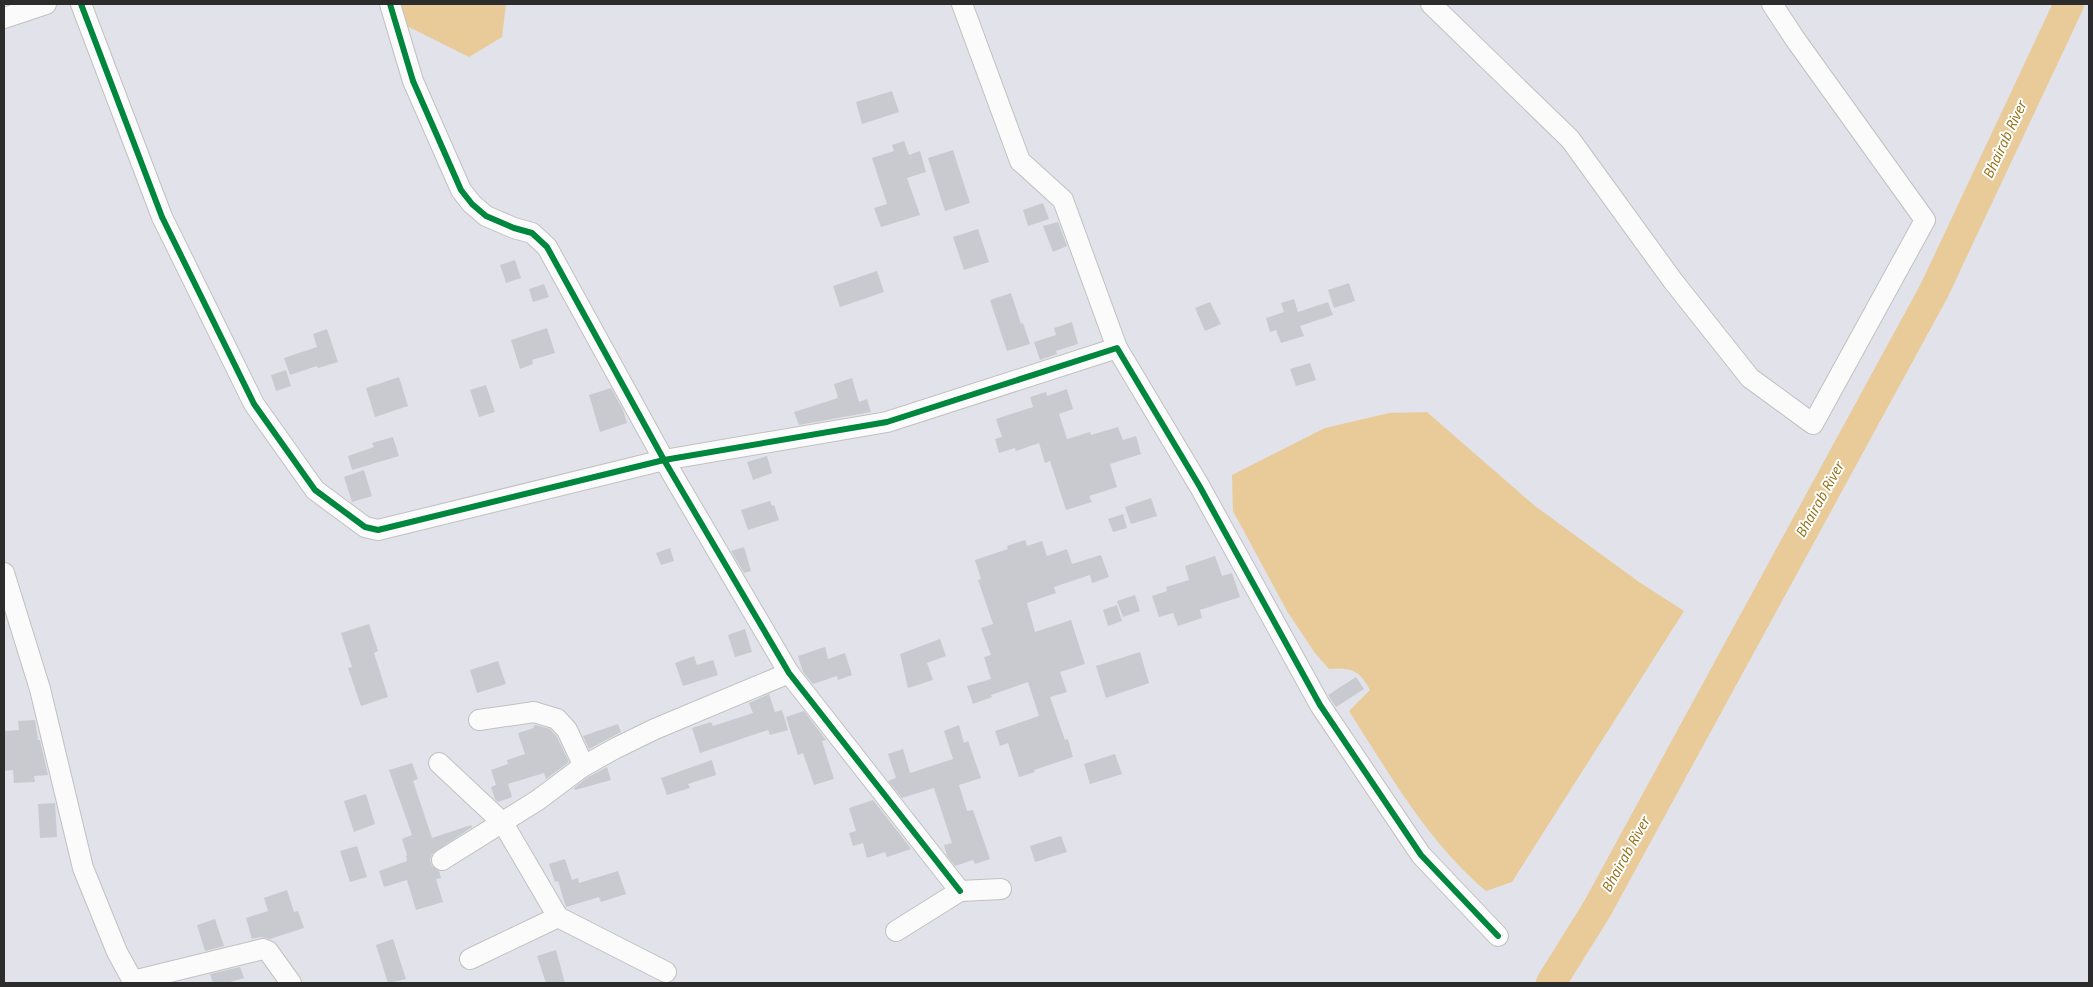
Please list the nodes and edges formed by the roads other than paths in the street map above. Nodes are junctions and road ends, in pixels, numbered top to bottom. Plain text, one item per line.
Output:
1 (46, 4) edge
2 (81, 4) edge
3 (390, 4) edge
4 (962, 4) edge
5 (1431, 4) edge
6 (1772, 4) edge
7 (4, 18) edge
8 (1117, 348) junction
9 (664, 460) junction
10 (4, 573) edge
11 (789, 673) junction
12 (478, 720) dead end
13 (439, 763) dead end
14 (582, 767) junction
15 (503, 823) junction
16 (442, 860) dead end
17 (1001, 889) dead end
18 (960, 891) junction
19 (558, 917) junction
20 (896, 931) dead end
21 (1498, 936) dead end
22 (470, 959) dead end
23 (666, 972) dead end
24 (134, 982) edge
25 (291, 983) edge

1 - 7 street
2 - 9 street
3 - 9 street
4 - 8 street
5 - 6 street
8 - 9 street
8 - 21 street
9 - 11 street
10 - 24 street
11 - 14 street
11 - 18 street
12 - 14 street
13 - 15 street
14 - 15 street
15 - 16 street
15 - 19 street
17 - 18 street
18 - 20 street
19 - 22 street
19 - 23 street
24 - 25 street

